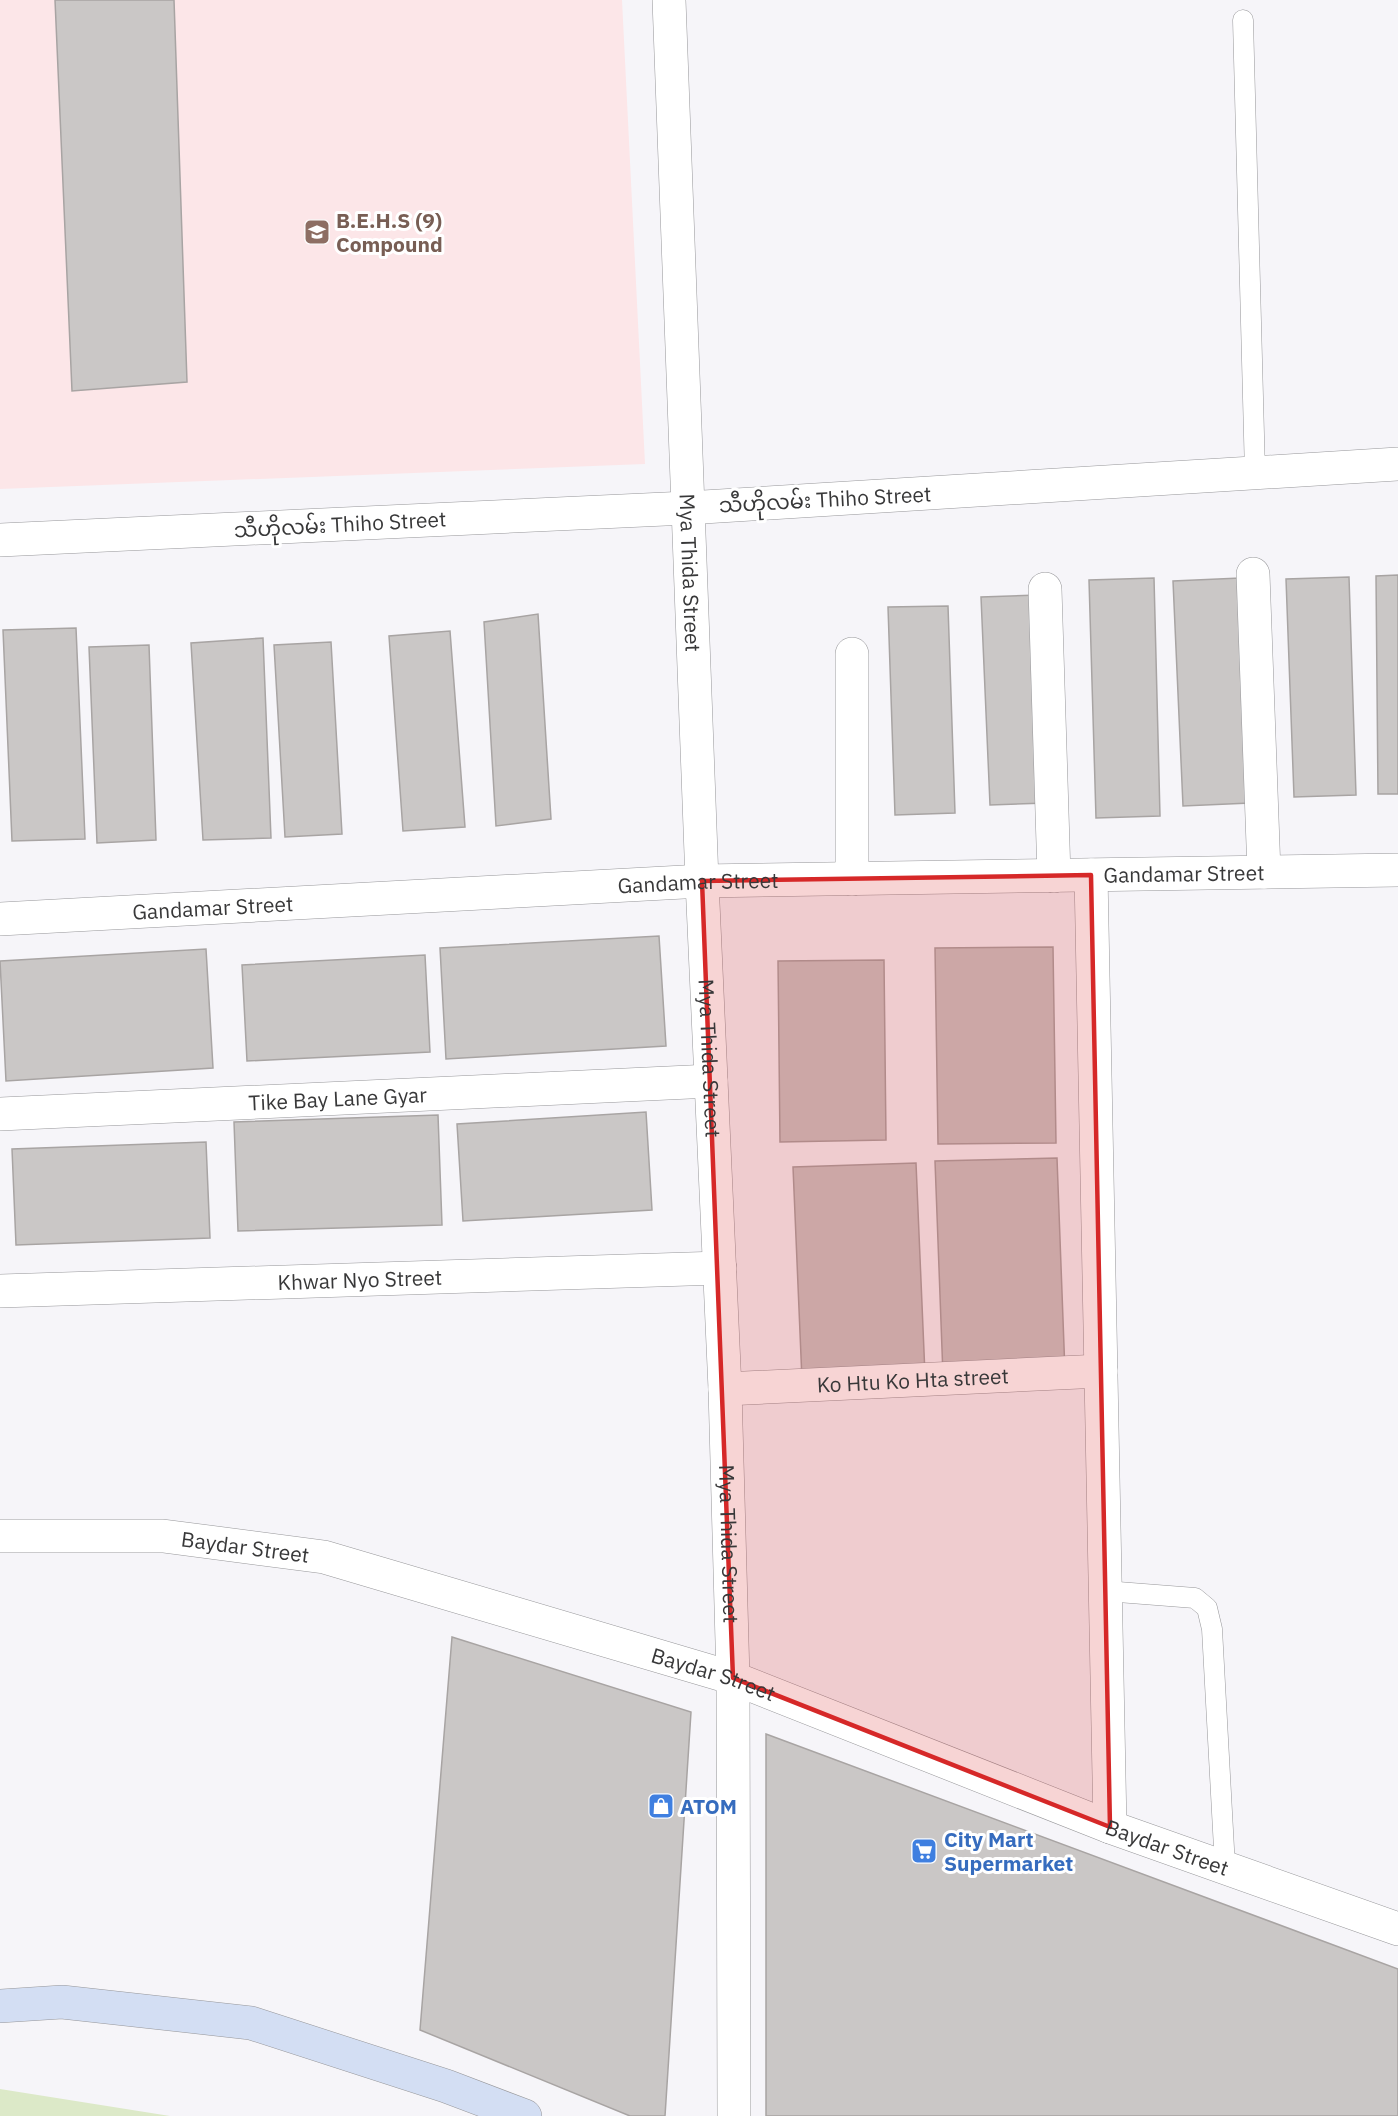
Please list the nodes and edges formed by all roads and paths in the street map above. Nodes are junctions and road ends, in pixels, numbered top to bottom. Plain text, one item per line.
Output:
1 (669, 0) edge
2 (1243, 20) dead end
3 (1398, 464) edge
4 (1255, 473) junction
5 (687, 508) junction
6 (0, 540) edge
7 (1253, 574) dead end
8 (1045, 589) dead end
9 (852, 654) dead end
10 (1398, 870) edge
11 (1264, 872) junction
12 (1091, 875) junction
13 (1054, 876) junction
14 (852, 879) junction
15 (702, 881) junction
16 (0, 919) edge
17 (711, 1081) junction
18 (0, 1114) edge
19 (720, 1268) junction
20 (0, 1291) edge
21 (1101, 1371) junction
22 (725, 1389) junction
23 (0, 1536) edge
24 (1105, 1591) junction
25 (733, 1678) junction
26 (1110, 1827) junction
27 (1225, 1867) junction
28 (1398, 1929) edge
29 (0, 2006) edge
30 (525, 2116) edge
31 (734, 2116) edge

1 - 5 street, Mya Thida Street
2 - 4 lane
3 - 4 street, သီဟိုလမ်း Thiho Street
4 - 5 street, သီဟိုလမ်း Thiho Street
5 - 6 street, သီဟိုလမ်း Thiho Street
5 - 15 street, Mya Thida Street
7 - 11 street
8 - 13 street
9 - 14 street
10 - 11 street, Gandamar Street
11 - 12 street, Gandamar Street
12 - 13 street, Gandamar Street
12 - 21 street
13 - 14 street, Gandamar Street
14 - 15 street, Gandamar Street
15 - 16 street, Gandamar Street
15 - 17 street, Mya Thida Street
17 - 18 street, Tike Bay Lane Gyar
17 - 19 street, Mya Thida Street
19 - 20 street, Khwar Nyo Street
19 - 22 street, Mya Thida Street
21 - 22 street, Ko Htu Ko Hta street
21 - 24 street
22 - 25 street, Mya Thida Street
23 - 25 street, Baydar Street
24 - 26 street
24 - 27 lane
25 - 26 street, Baydar Street
25 - 31 street, Mya Thida Street
26 - 27 street, Baydar Street
27 - 28 street, Baydar Street
29 - 30 street

